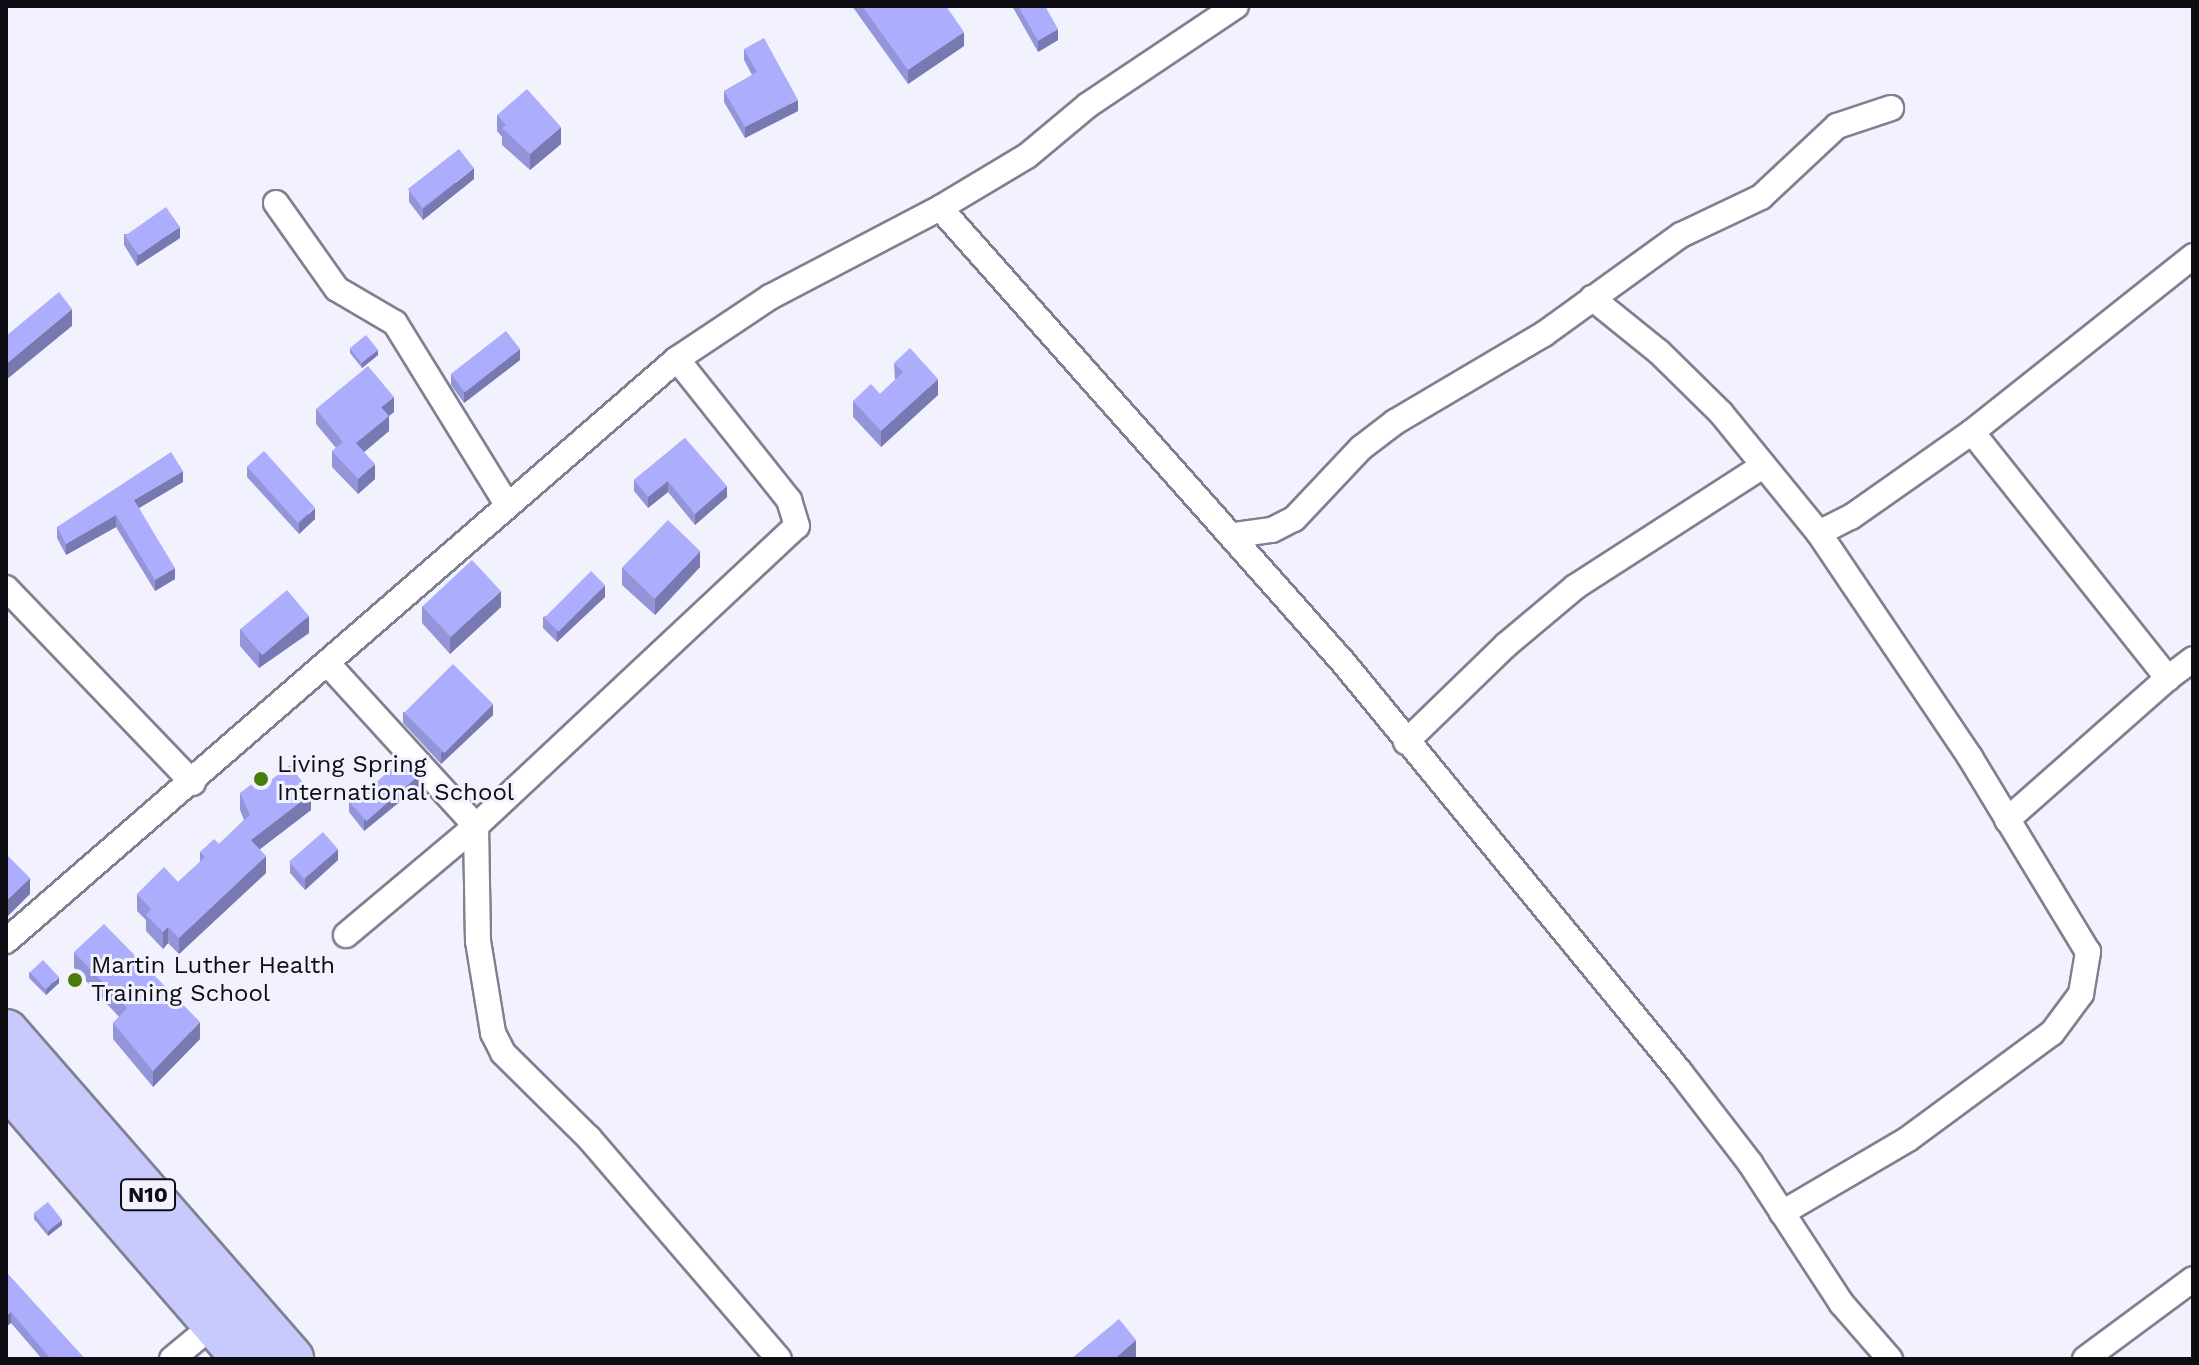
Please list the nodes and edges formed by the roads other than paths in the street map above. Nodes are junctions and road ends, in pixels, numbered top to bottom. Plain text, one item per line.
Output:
1 (1236, 6) edge
2 (1891, 108) dead end
3 (276, 203) dead end
4 (940, 208) junction
5 (2193, 256) edge
6 (1592, 298) junction
7 (677, 359) junction
8 (1972, 432) junction
9 (1763, 466) junction
10 (507, 504) junction
11 (1819, 533) junction
12 (1235, 535) junction
13 (6, 588) edge
14 (2193, 659) edge
15 (328, 664) junction
16 (2168, 678) junction
17 (1406, 742) junction
18 (193, 783) junction
19 (2007, 820) junction
20 (476, 826) junction
21 (346, 935) dead end
22 (6, 941) edge
23 (6, 1032) edge
24 (6, 1083) edge
25 (1782, 1213) junction
26 (2193, 1279) edge
27 (213, 1325) junction
28 (172, 1359) edge
29 (245, 1359) edge
30 (291, 1359) edge
31 (779, 1359) edge
32 (1890, 1359) edge
33 (2085, 1359) edge

1 - 4 street
2 - 6 street
3 - 10 street
4 - 7 street
4 - 12 street
5 - 8 street
6 - 9 street
6 - 12 street
7 - 10 street
7 - 20 street
8 - 11 street
8 - 16 street
9 - 11 street
9 - 17 street
10 - 15 street
11 - 19 street
12 - 17 street
13 - 18 street
14 - 16 street
15 - 18 street
15 - 20 street
16 - 19 street
17 - 25 street
18 - 22 street
19 - 25 street
20 - 21 street
20 - 31 street
23 - 30 highway, N10
24 - 27 highway, N10
25 - 32 street
26 - 33 street
27 - 28 street
27 - 29 highway, N10

